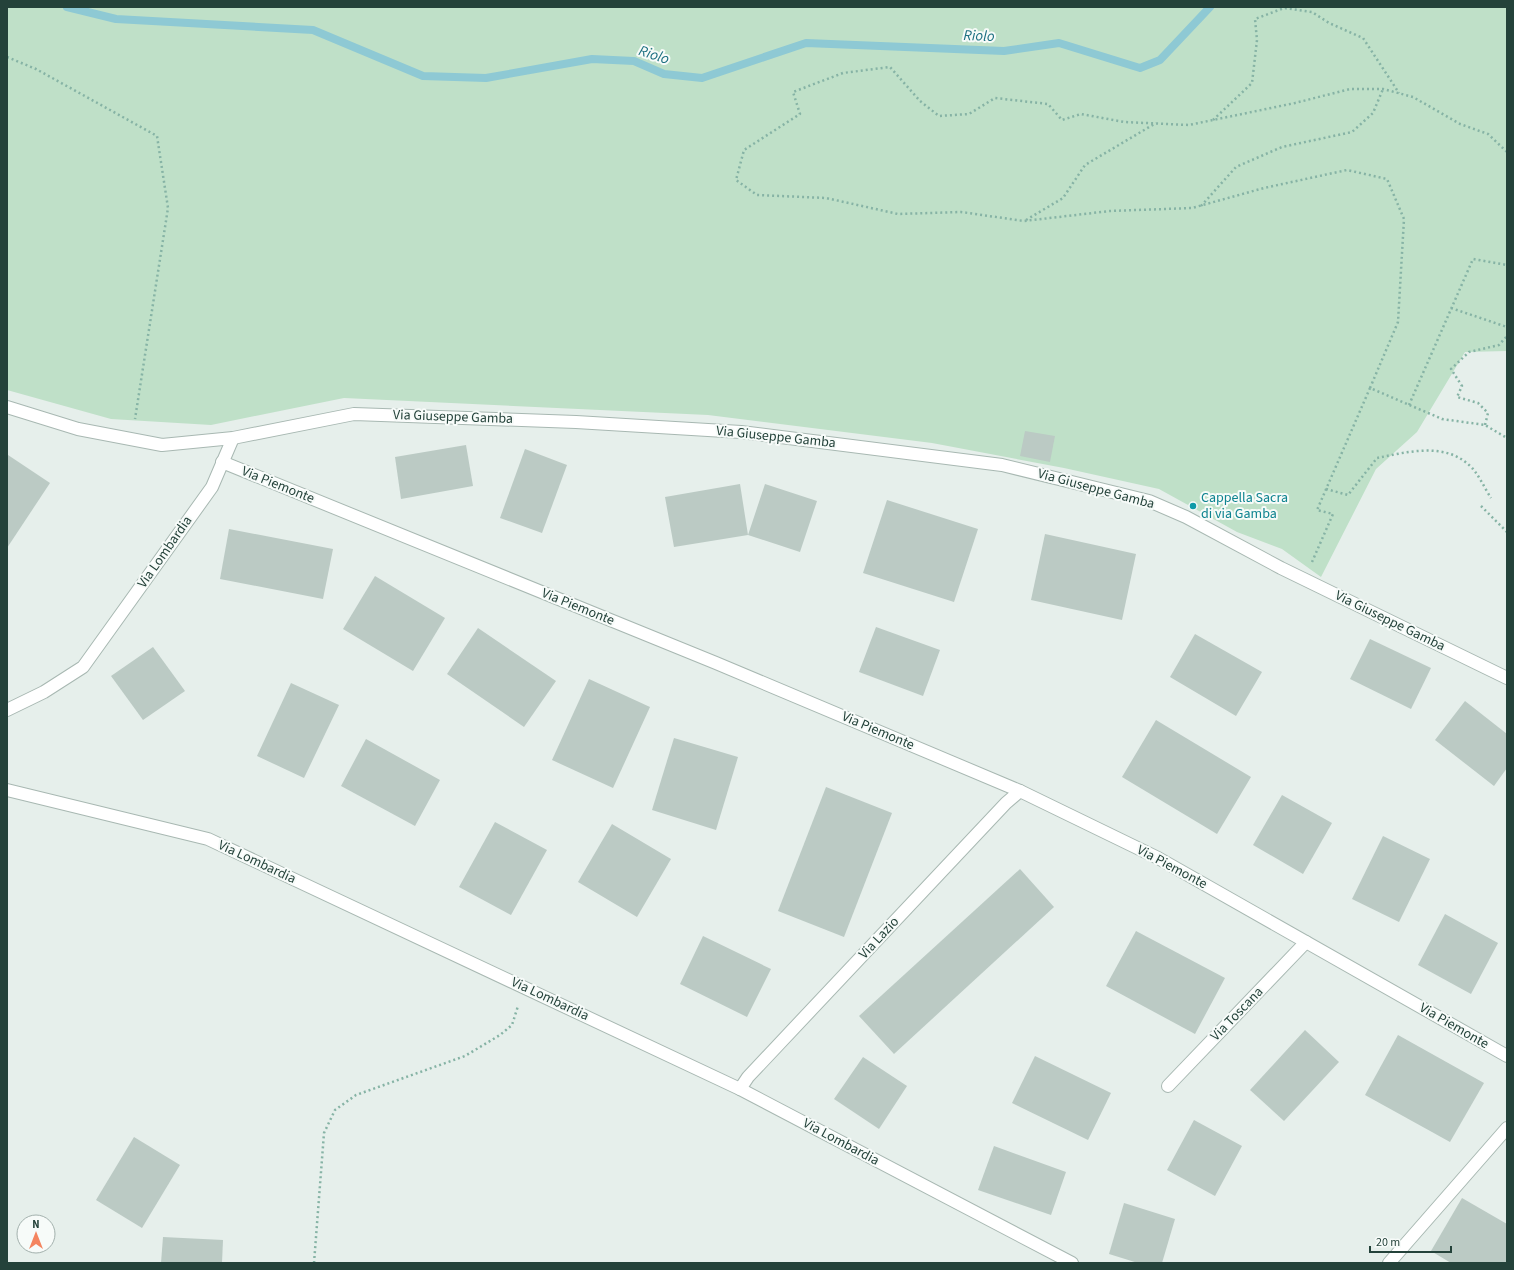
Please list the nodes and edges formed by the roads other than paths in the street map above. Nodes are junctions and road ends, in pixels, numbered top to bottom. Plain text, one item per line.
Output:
1 (7, 407) edge
2 (232, 438) junction
3 (222, 462) junction
4 (1507, 678) edge
5 (7, 710) edge
6 (7, 790) edge
7 (1020, 791) junction
8 (1306, 942) junction
9 (1507, 1056) edge
10 (1168, 1086) dead end
11 (740, 1089) junction
12 (1507, 1128) edge
13 (1072, 1263) edge
14 (1389, 1263) edge

1 - 2 street, Via Giuseppe Gamba
2 - 3 street, Via Lombardia
2 - 4 street, Via Giuseppe Gamba
3 - 5 street, Via Lombardia
3 - 7 street, Via Piemonte
6 - 11 street, Via Lombardia
7 - 8 street, Via Piemonte
7 - 11 street, Via Lazio
8 - 9 street, Via Piemonte
8 - 10 street, Via Toscana
11 - 13 street, Via Lombardia
12 - 14 street

